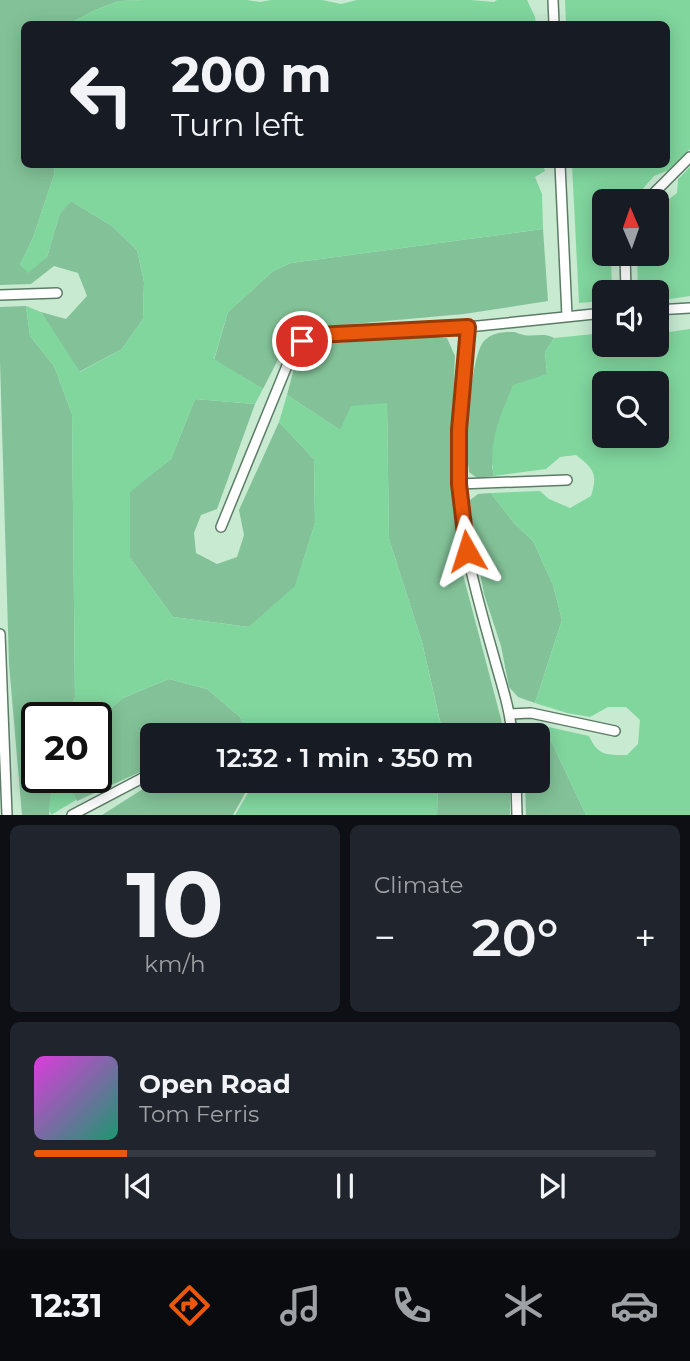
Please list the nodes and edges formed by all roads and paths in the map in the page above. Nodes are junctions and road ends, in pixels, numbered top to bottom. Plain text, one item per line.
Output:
1 (553, 0) edge
2 (554, 21) edge
3 (690, 157) edge
4 (560, 168) edge
5 (658, 189) edge
6 (57, 293) dead end
7 (0, 295) edge
8 (690, 308) edge
9 (669, 309) edge
10 (592, 314) edge
11 (567, 316) junction
12 (468, 327) junction
13 (567, 480) dead end
14 (459, 484) junction
15 (221, 527) dead end
16 (0, 634) edge
17 (510, 714) junction
18 (511, 723) edge
19 (615, 731) dead end
20 (140, 778) edge
21 (516, 793) edge
22 (7, 815) edge
23 (72, 815) edge
24 (517, 815) edge

1 - 2 lane
3 - 5 lane
4 - 11 lane
6 - 7 lane
8 - 9 lane
10 - 11 lane
11 - 12 lane
12 - 14 lane
12 - 15 lane
13 - 14 lane
14 - 17 lane
16 - 22 lane
17 - 18 lane
17 - 19 lane
20 - 23 lane
21 - 24 lane

